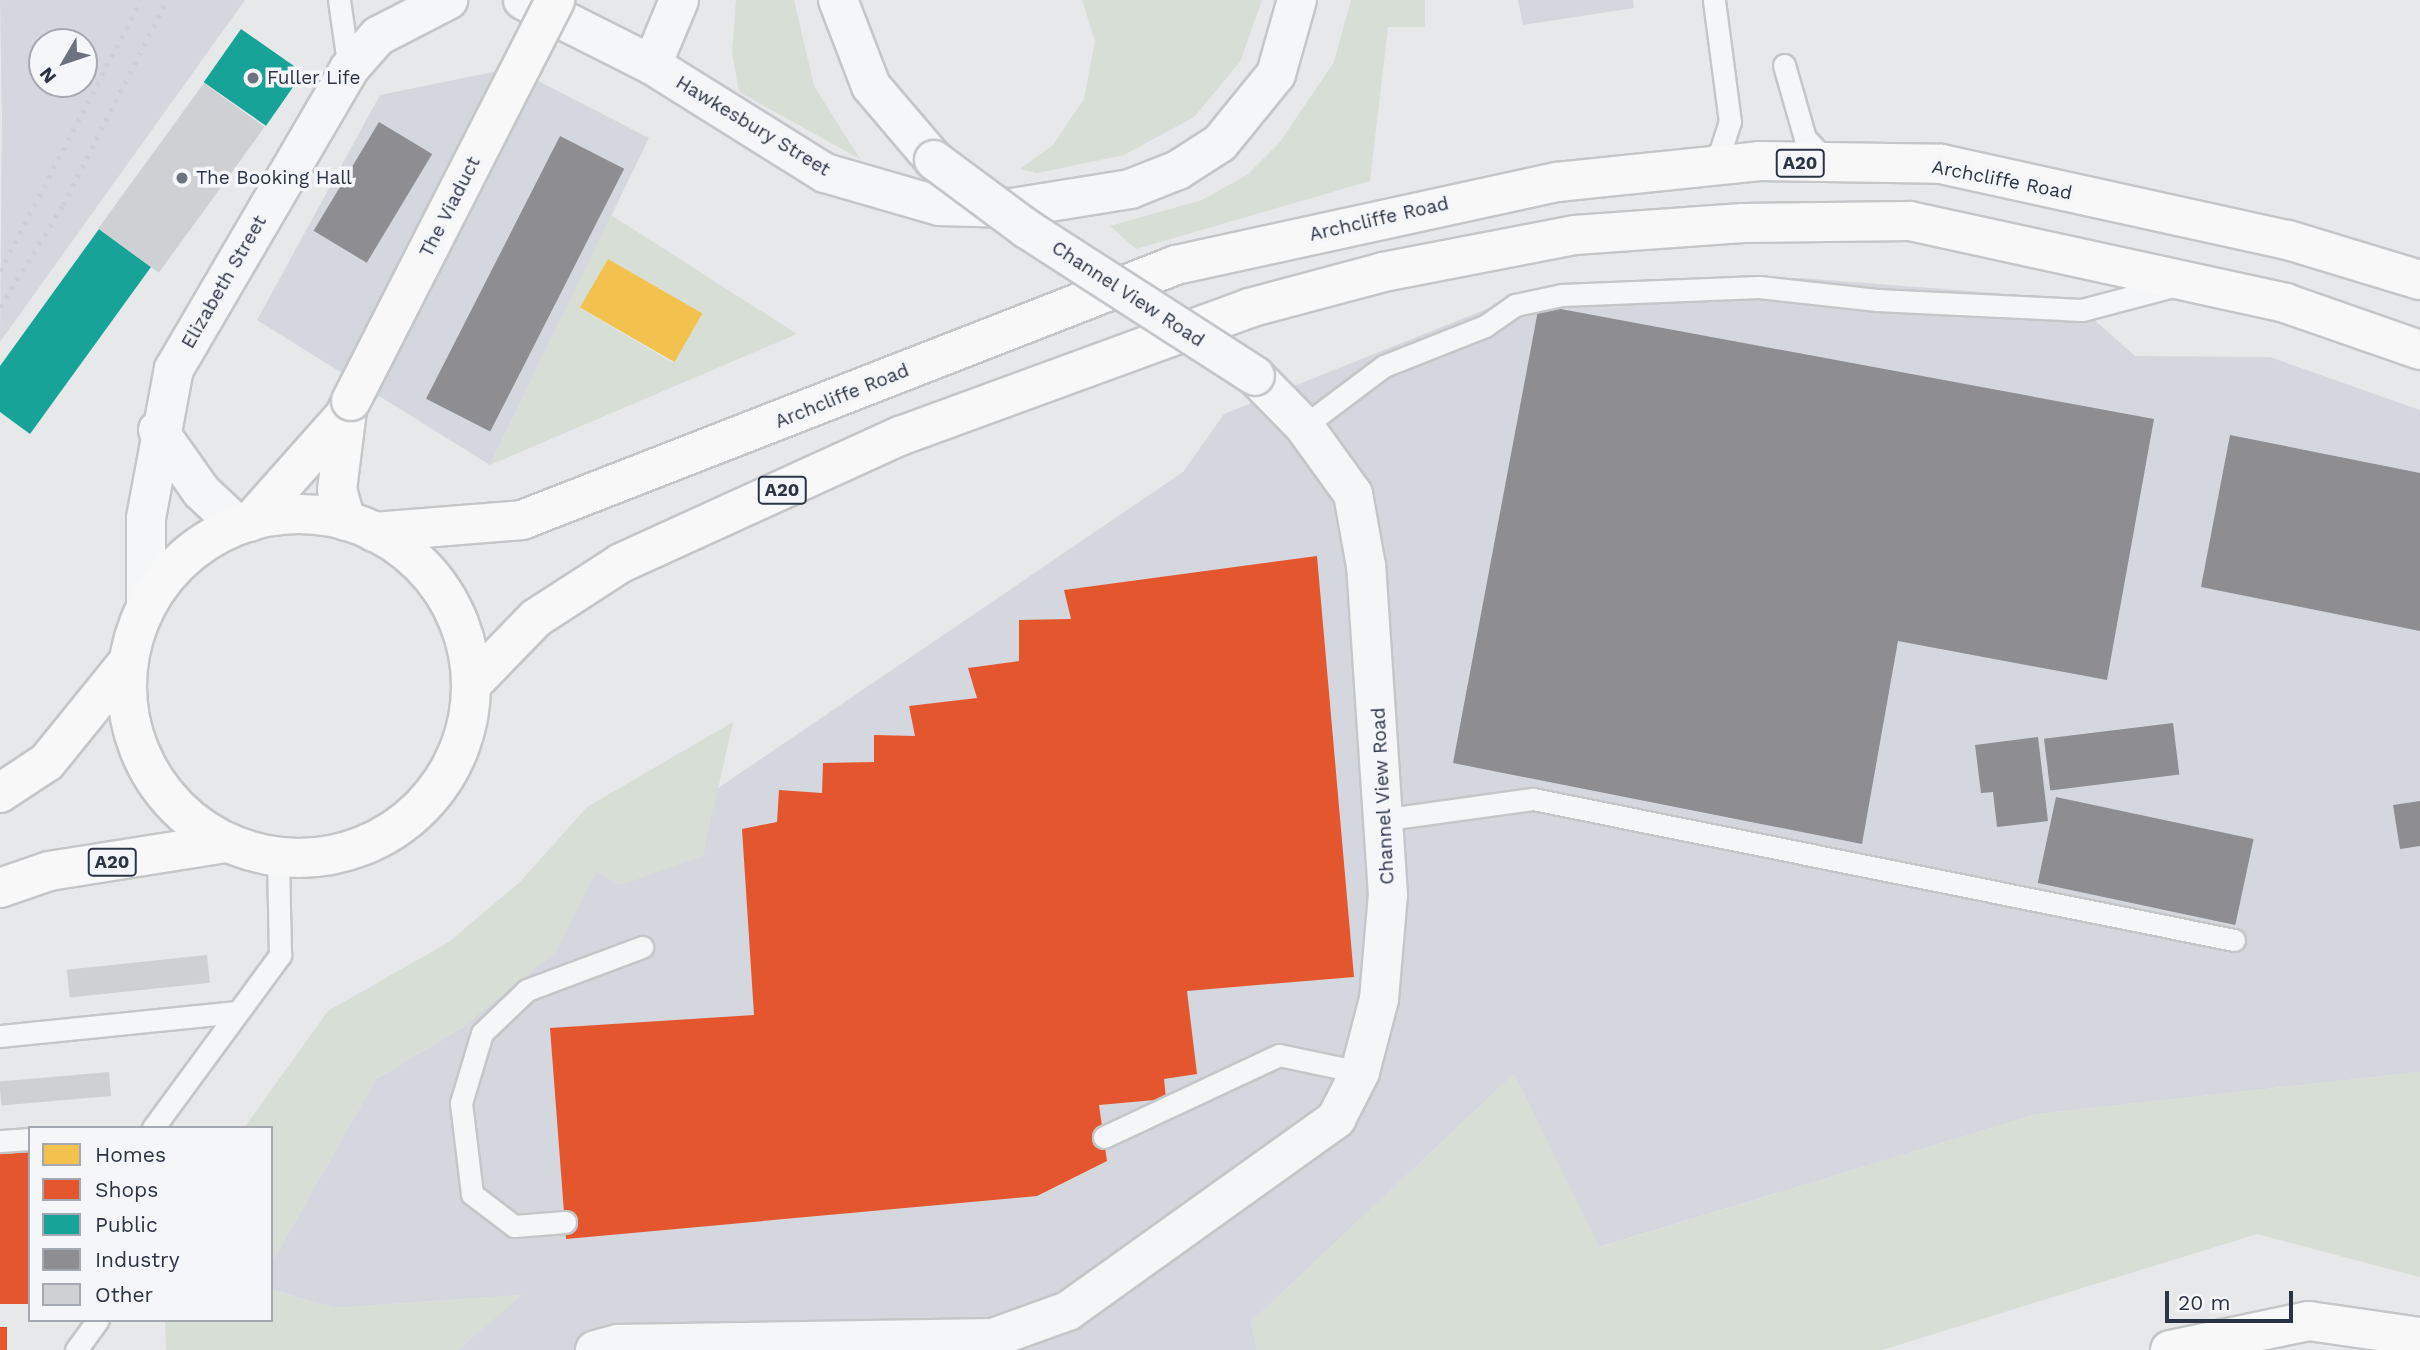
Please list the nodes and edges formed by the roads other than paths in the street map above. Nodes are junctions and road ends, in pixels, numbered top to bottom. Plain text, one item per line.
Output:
1 (339, 0) edge
2 (448, 0) edge
3 (523, 0) edge
4 (555, 0) edge
5 (679, 0) edge
6 (838, 0) edge
7 (1297, 0) edge
8 (1714, 0) edge
9 (652, 65) junction
10 (1784, 65) dead end
11 (349, 69) junction
12 (1829, 164) junction
13 (1697, 167) junction
14 (2420, 280) edge
15 (2199, 283) junction
16 (2420, 350) edge
17 (348, 408) junction
18 (1304, 426) junction
19 (158, 430) junction
20 (243, 524) junction
21 (360, 526) junction
22 (146, 606) junction
23 (128, 662) junction
24 (471, 685) junction
25 (0, 793) edge
26 (1388, 819) junction
27 (226, 843) junction
28 (278, 857) junction
29 (0, 888) edge
30 (2234, 940) dead end
31 (642, 947) dead end
32 (236, 1012) junction
33 (0, 1036) edge
34 (1360, 1072) junction
35 (154, 1126) edge
36 (1104, 1137) dead end
37 (28, 1139) edge
38 (0, 1142) edge
39 (565, 1222) dead end
40 (97, 1322) edge
41 (2420, 1337) edge
42 (76, 1350) edge
43 (595, 1350) edge
44 (2170, 1350) edge

1 - 11 lane
2 - 11 street, Elizabeth Street
3 - 9 street
4 - 17 main road, The Viaduct, bridge
5 - 9 street
6 - 18 street, Channel View Road, bridge
7 - 9 street, Hawkesbury Street
8 - 13 lane
10 - 12 lane
11 - 19 street, Elizabeth Street
12 - 13 main road, Archcliffe Road / A20
12 - 14 main road, Archcliffe Road / A20
13 - 21 main road, Archcliffe Road / A20
15 - 16 main road, A20
15 - 18 lane
15 - 24 main road, A20
17 - 20 main road, The Viaduct
17 - 21 main road, The Viaduct
18 - 26 street, Channel View Road
19 - 20 street
19 - 22 street, Elizabeth Street
20 - 21 main road, Archcliffe Road
20 - 22 main road
21 - 24 main road
22 - 23 main road
23 - 25 main road
23 - 27 main road
24 - 28 main road
26 - 30 lane
26 - 34 street, Channel View Road
27 - 28 main road
27 - 29 main road, A20
28 - 32 lane
31 - 39 lane
32 - 33 lane
32 - 35 lane
34 - 36 lane
34 - 43 street, Channel View Road
37 - 38 lane
40 - 42 lane
41 - 44 main road

